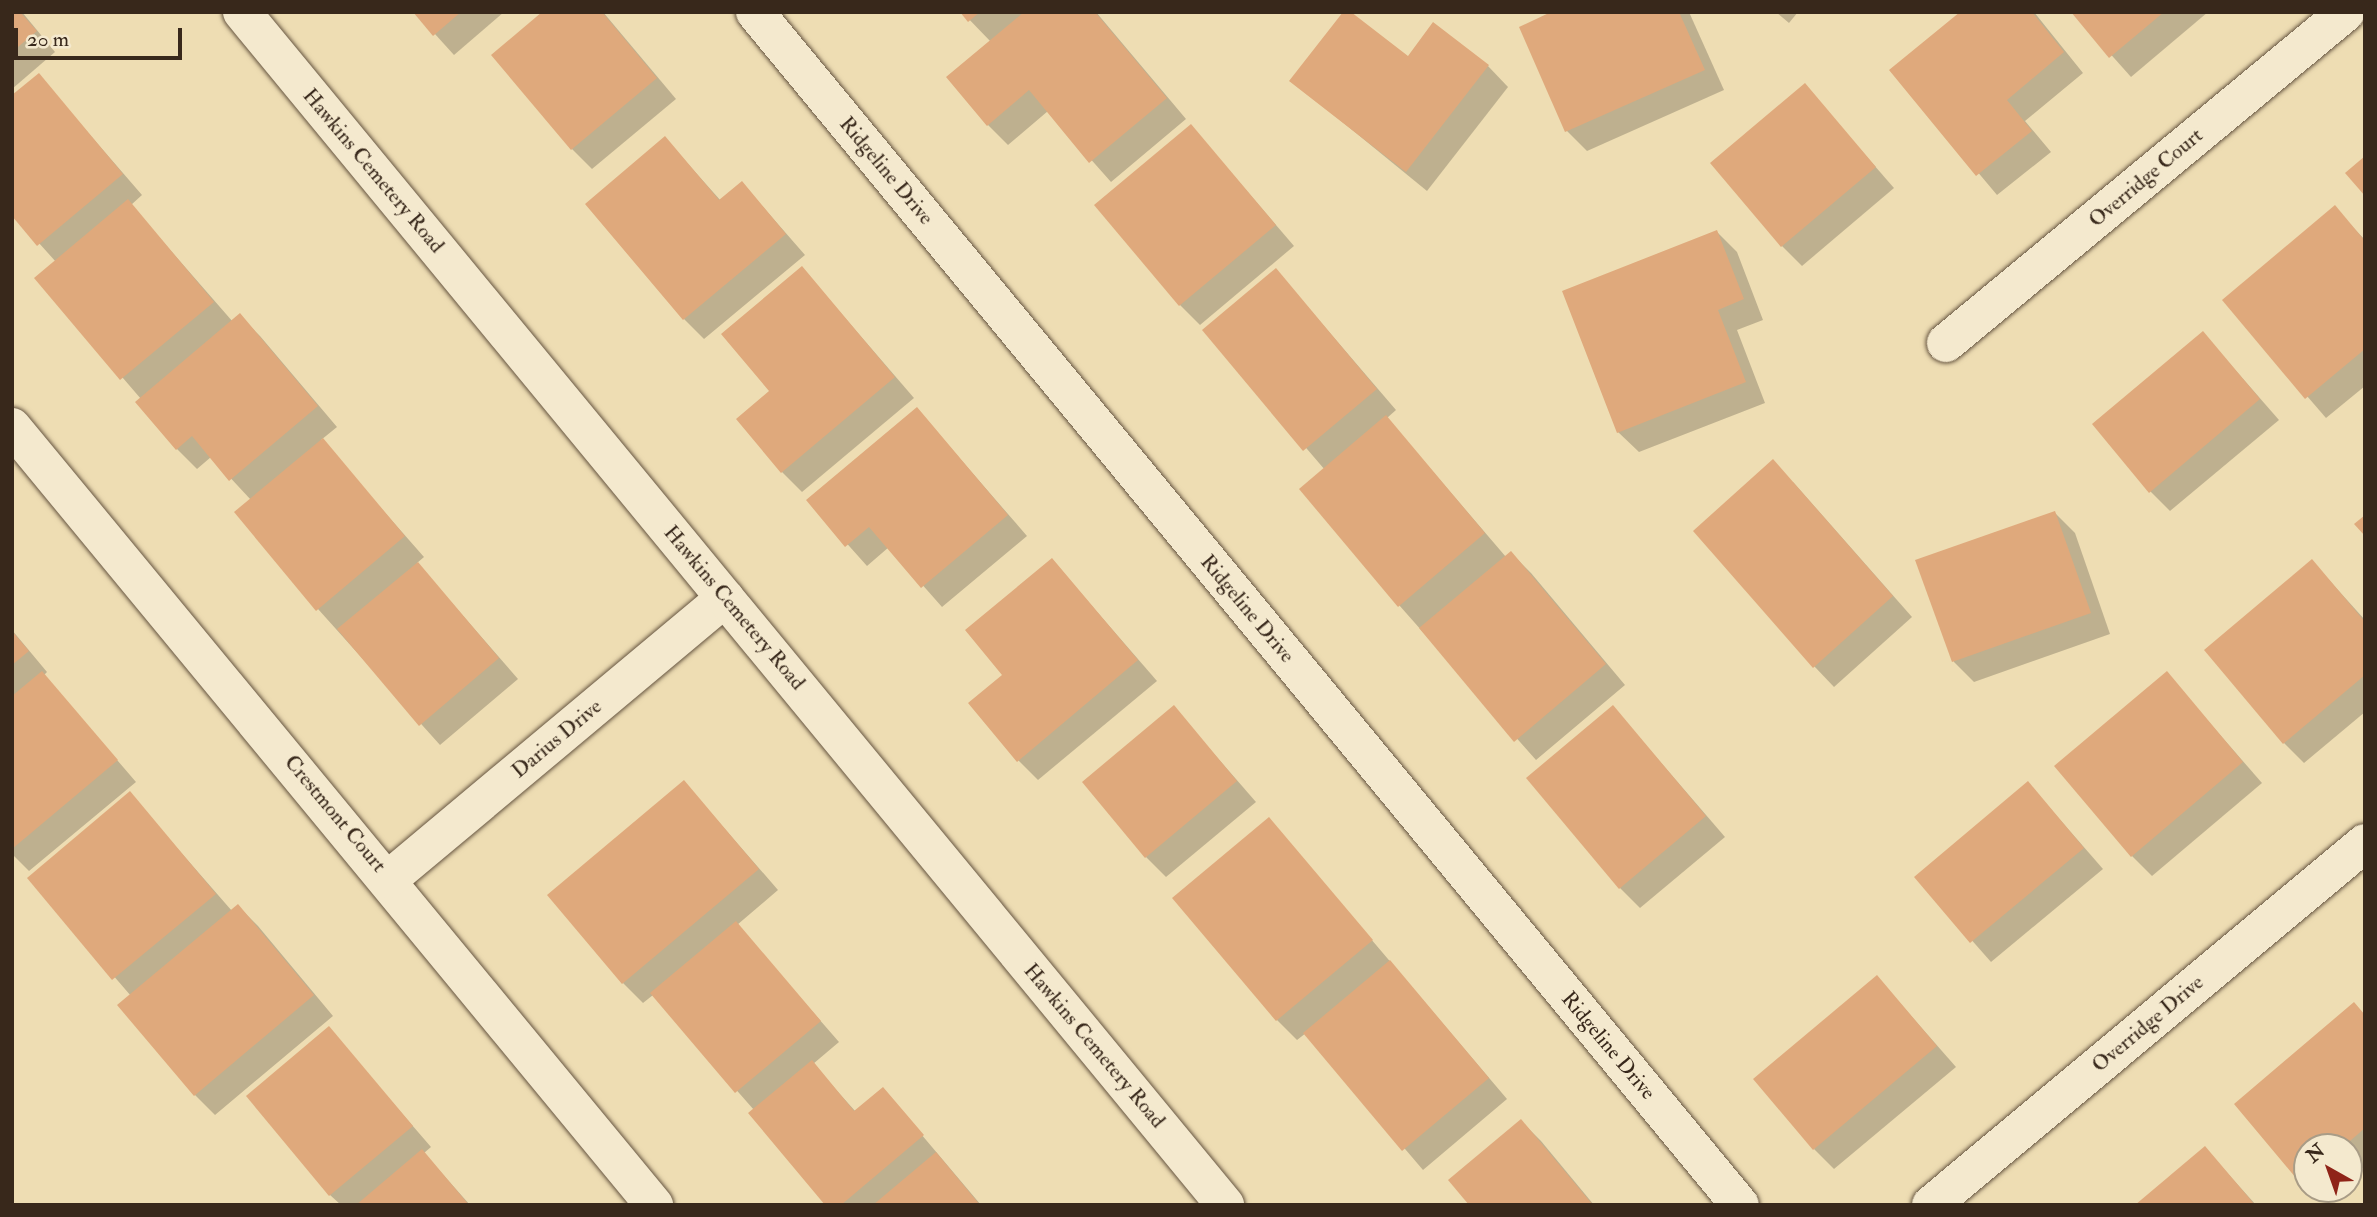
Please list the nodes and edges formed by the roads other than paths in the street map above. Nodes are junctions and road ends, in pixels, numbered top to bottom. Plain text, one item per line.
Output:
1 (242, 12) edge
2 (755, 12) edge
3 (2346, 12) edge
4 (1946, 343) dead end
5 (12, 427) edge
6 (725, 598) junction
7 (2365, 843) edge
8 (389, 879) junction
9 (654, 1205) edge
10 (1225, 1205) edge
11 (1740, 1205) edge
12 (1931, 1205) edge

1 - 6 street, Hawkins Cemetery Road
2 - 11 street, Ridgeline Drive
3 - 4 street, Overridge Court
5 - 8 street, Crestmont Court
6 - 8 street, Darius Drive
6 - 10 street, Hawkins Cemetery Road
7 - 12 street, Overridge Drive
8 - 9 street, Crestmont Court

